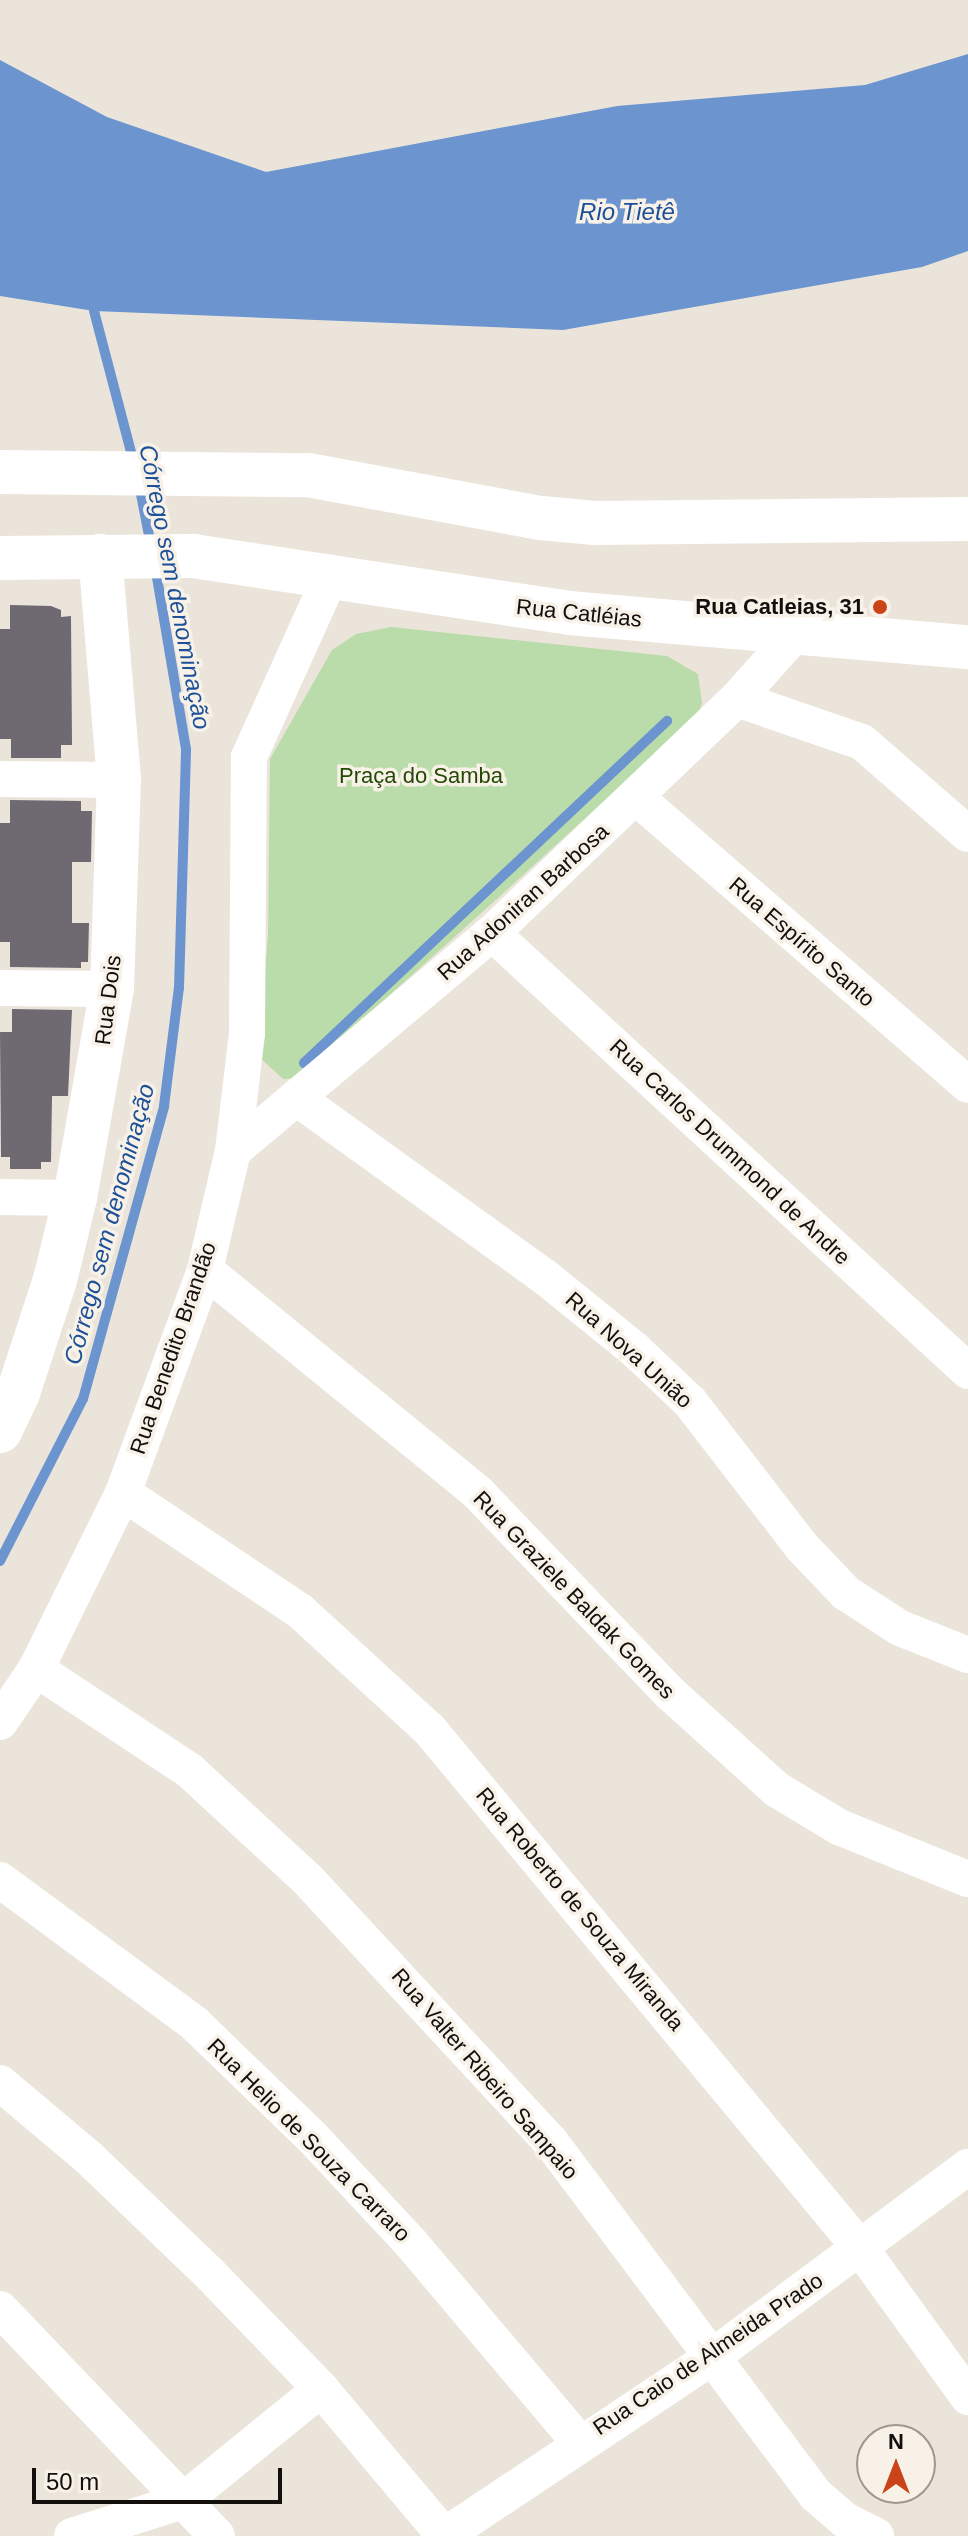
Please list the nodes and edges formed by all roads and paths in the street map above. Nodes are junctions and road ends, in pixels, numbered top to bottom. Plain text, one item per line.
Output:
1 (0, 472) edge
2 (968, 519) edge
3 (110, 556) junction
4 (0, 558) edge
5 (330, 578) junction
6 (794, 635) junction
7 (968, 647) edge
8 (737, 699) junction
9 (0, 779) edge
10 (119, 780) junction
11 (637, 798) junction
12 (968, 834) edge
13 (492, 933) junction
14 (0, 988) edge
15 (112, 989) junction
16 (968, 1085) edge
17 (298, 1099) junction
18 (233, 1151) junction
19 (0, 1197) edge
20 (75, 1198) junction
21 (205, 1270) junction
22 (968, 1371) edge
23 (6, 1405) edge
24 (123, 1493) junction
25 (968, 1655) edge
26 (36, 1669) junction
27 (0, 1722) edge
28 (968, 1879) edge
29 (0, 1880) edge
30 (0, 2083) edge
31 (968, 2167) edge
32 (861, 2249) junction
33 (0, 2309) edge
34 (712, 2357) junction
35 (321, 2389) junction
36 (968, 2397) edge
37 (579, 2442) junction
38 (183, 2501) junction
39 (72, 2536) edge
40 (217, 2536) edge
41 (444, 2536) edge
42 (876, 2536) edge

1 - 2 street
3 - 4 street, Rua Catléias
3 - 5 street, Rua Catléias
3 - 10 street, Rua Dois
5 - 6 street, Rua Catléias
5 - 18 street, Rua Benedito Brandão
6 - 7 street, Rua Catléias
6 - 8 street, Rua Adoniran Barbosa
8 - 11 street, Rua Adoniran Barbosa
8 - 12 street
9 - 10 street
10 - 15 street, Rua Dois
11 - 13 street, Rua Adoniran Barbosa
11 - 16 street, Rua Espírito Santo
13 - 17 street, Rua Adoniran Barbosa
13 - 22 street, Rua Carlos Drummond de Andre
14 - 15 street
15 - 20 street, Rua Dois
17 - 18 street, Rua Adoniran Barbosa
17 - 25 street, Rua Nova União
18 - 21 street, Rua Benedito Brandão
19 - 20 street
20 - 23 street, Rua Dois
21 - 24 street, Rua Benedito Brandão
21 - 28 street, Rua Graziele Baldak Gomes
24 - 26 street, Rua Benedito Brandão
24 - 32 street, Rua Roberto de Souza Miranda
26 - 27 street, Rua Benedito Brandão
26 - 34 street, Rua Valter Ribeiro Sampaio
29 - 37 street, Rua Helio de Souza Carraro
30 - 35 street
31 - 32 street, Rua Caio de Almeida Prado
32 - 34 street, Rua Caio de Almeida Prado
32 - 36 street, Rua Roberto de Souza Miranda
33 - 38 street
34 - 37 street, Rua Caio de Almeida Prado
34 - 42 street, Rua Valter Ribeiro Sampaio
35 - 38 street
35 - 41 street
37 - 41 street, Rua Caio de Almeida Prado
38 - 39 street
38 - 40 street

